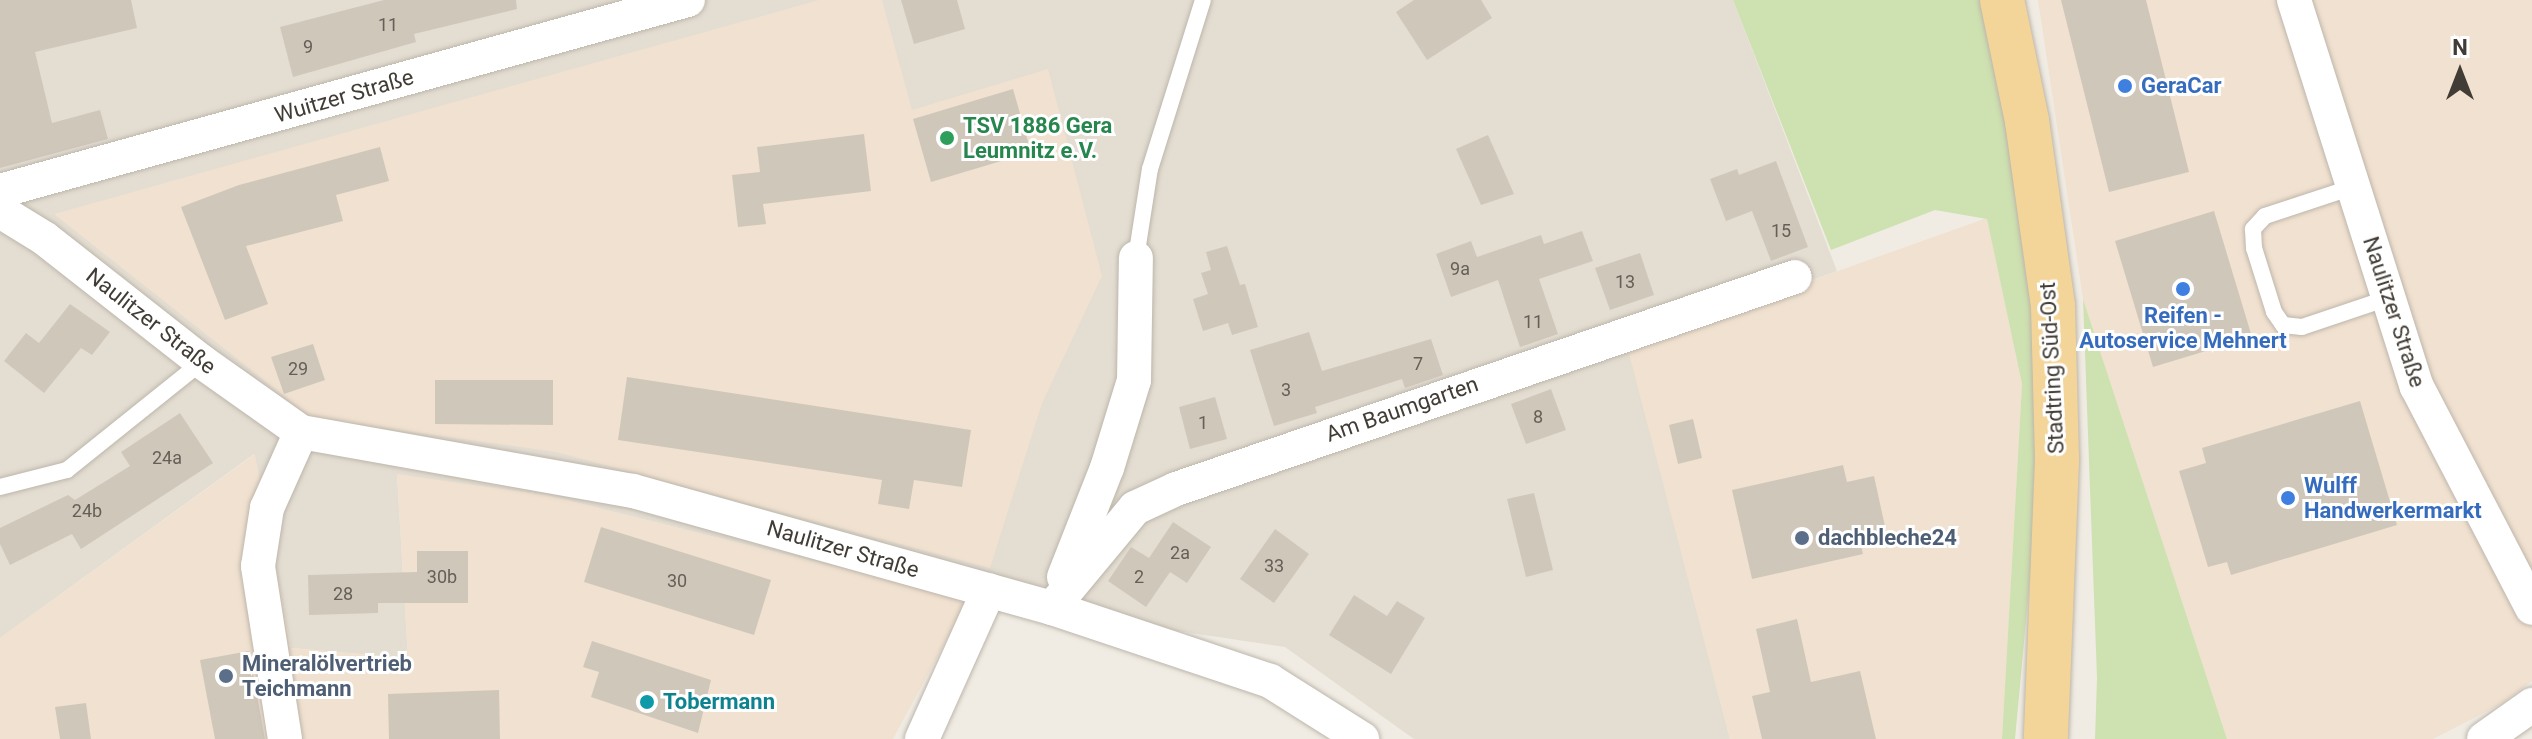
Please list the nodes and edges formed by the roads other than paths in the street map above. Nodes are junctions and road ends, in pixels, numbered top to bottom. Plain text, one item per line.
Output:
1 (688, 0) edge
2 (1203, 0) edge
3 (2002, 0) edge
4 (2294, 0) edge
5 (2353, 187) junction
6 (0, 191) edge
7 (0, 211) edge
8 (1136, 258) joint
9 (1795, 277) dead end
10 (2388, 298) junction
11 (202, 362) junction
12 (301, 432) junction
13 (0, 487) edge
14 (989, 590) junction
15 (1052, 608) junction
16 (2532, 608) edge
17 (2532, 705) edge
18 (285, 739) edge
19 (922, 739) edge
20 (1362, 739) edge
21 (2046, 739) edge
22 (2484, 739) edge

1 - 6 street, Wuitzer Straße
2 - 8 lane
3 - 21 main road, Stadtring Süd-Ost
4 - 5 street, Naulitzer Straße
5 - 10 street, Naulitzer Straße
5 - 10 lane
7 - 11 street, Naulitzer Straße
8 - 15 street
9 - 15 street, Am Baumgarten
10 - 16 street, Naulitzer Straße
11 - 12 street, Naulitzer Straße
11 - 13 lane
12 - 14 street, Naulitzer Straße
12 - 18 street
14 - 15 street, Naulitzer Straße
14 - 19 street
15 - 20 street, Naulitzer Straße
17 - 22 street

